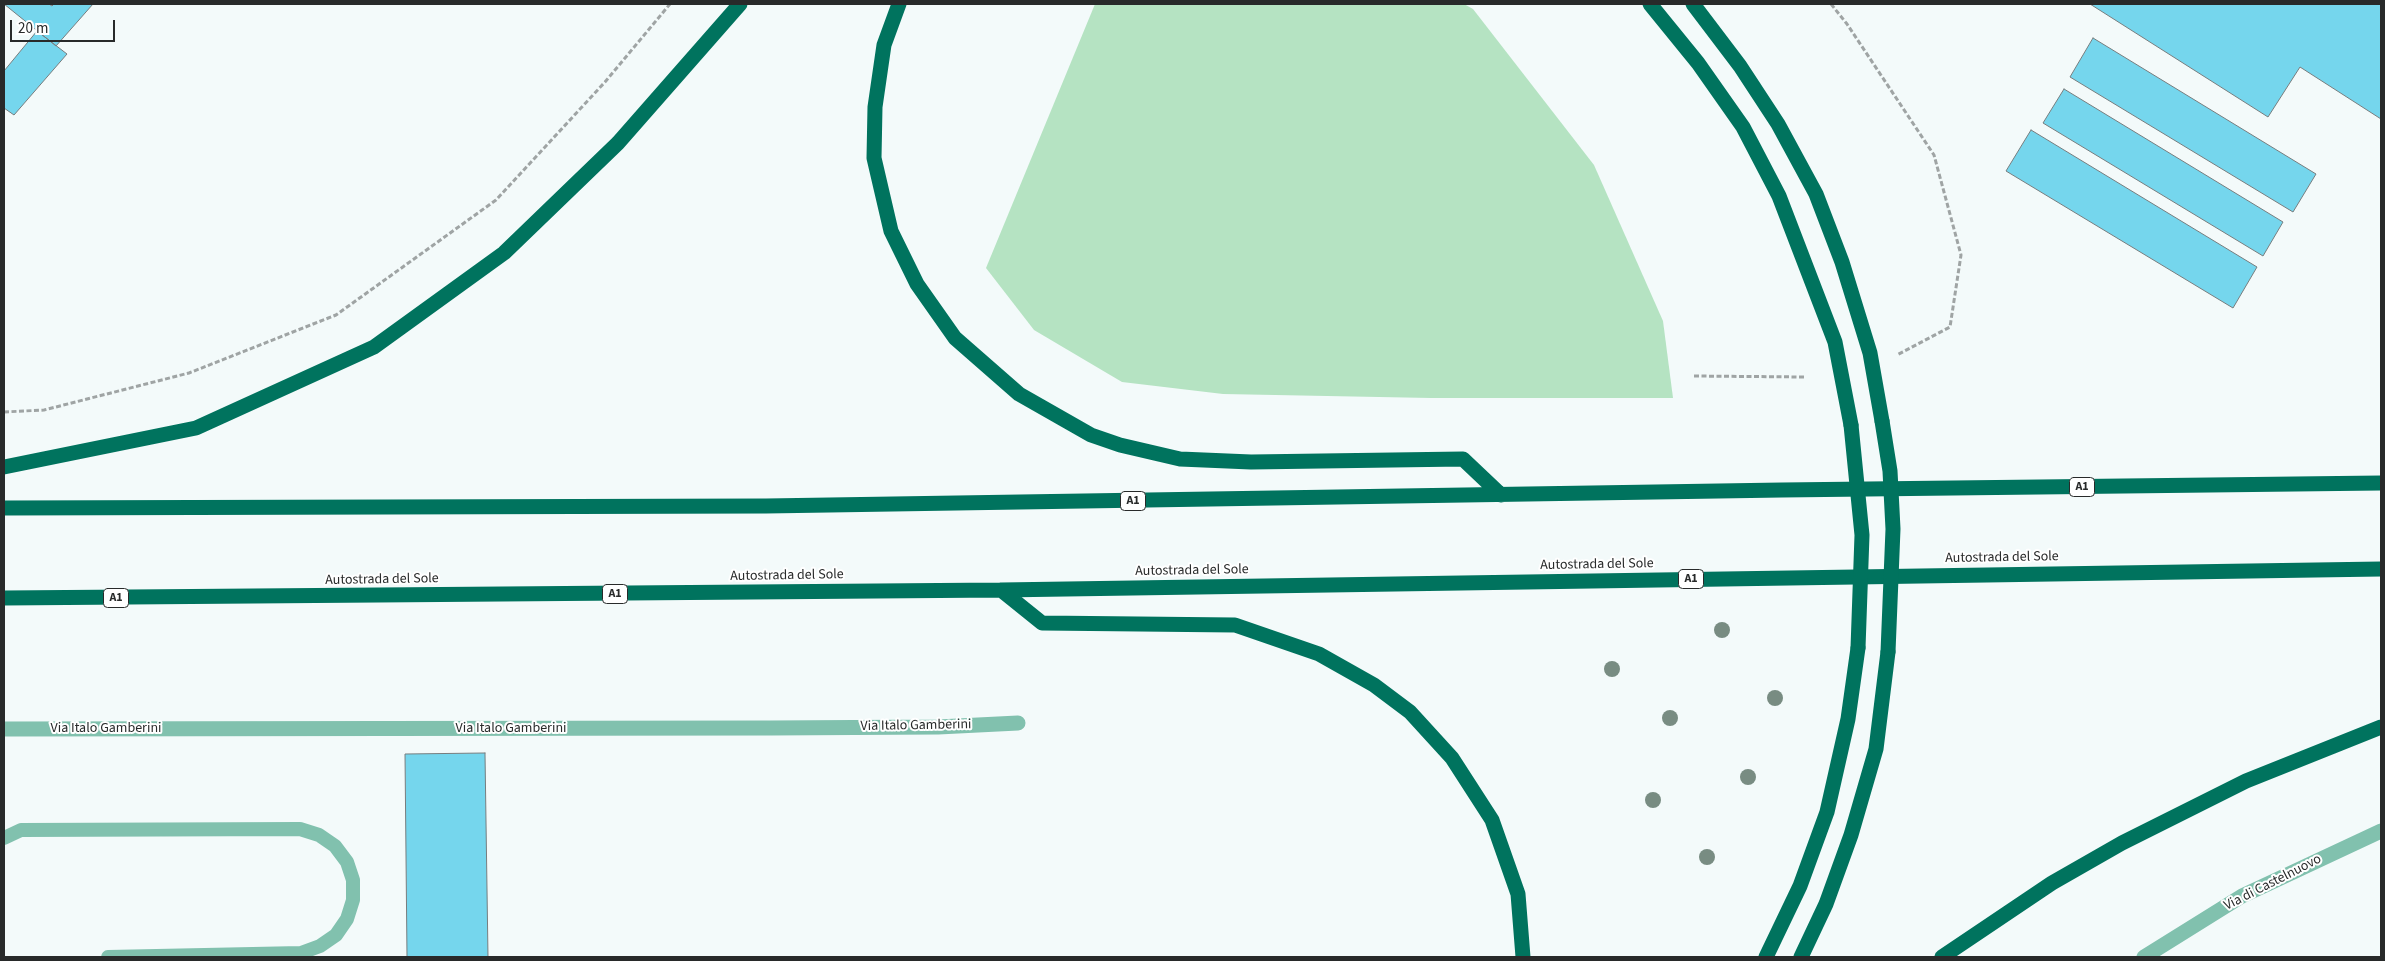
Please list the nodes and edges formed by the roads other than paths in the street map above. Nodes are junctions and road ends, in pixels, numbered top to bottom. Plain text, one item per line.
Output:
1 (740, 4) edge
2 (899, 4) edge
3 (1650, 4) edge
4 (1693, 4) edge
5 (4, 467) edge
6 (2381, 483) edge
7 (1501, 495) junction
8 (4, 508) edge
9 (2381, 569) edge
10 (1000, 590) junction
11 (4, 598) edge
12 (1018, 723) dead end
13 (2381, 727) edge
14 (4, 729) edge
15 (2381, 832) edge
16 (4, 838) edge
17 (108, 957) edge
18 (1523, 957) edge
19 (1766, 957) edge
20 (1801, 957) edge
21 (1942, 957) edge
22 (2144, 957) edge

1 - 5 highway
2 - 7 highway
3 - 19 highway, bridge
4 - 20 highway, bridge
6 - 7 highway, A1
7 - 8 highway, A1
9 - 10 highway, Autostrada del Sole / A1
10 - 11 highway, Autostrada del Sole / A1
10 - 18 highway
12 - 14 street, Via Italo Gamberini
13 - 21 highway
15 - 22 street, Via di Castelnuovo
16 - 17 lane

